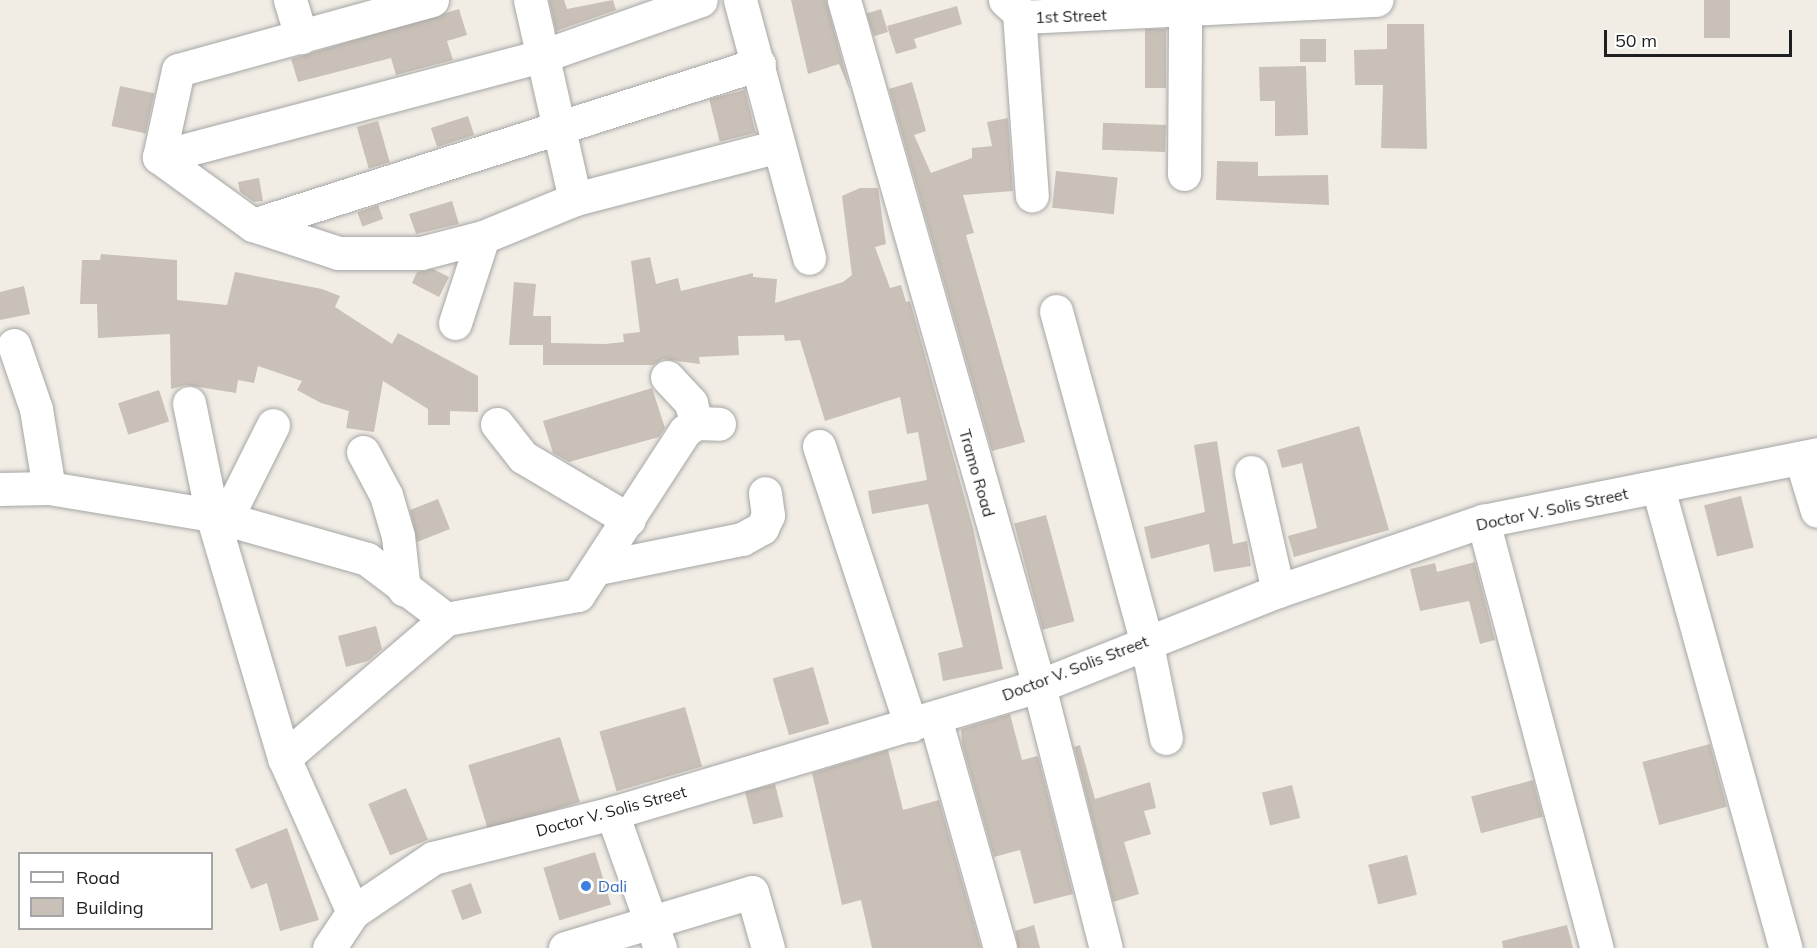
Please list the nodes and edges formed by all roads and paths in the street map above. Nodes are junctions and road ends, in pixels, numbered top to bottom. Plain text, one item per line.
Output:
1 (290, 0) edge
2 (432, 0) edge
3 (530, 0) edge
4 (701, 0) edge
5 (740, 0) edge
6 (844, 0) edge
7 (1377, 0) edge
8 (1012, 6) edge
9 (1185, 12) junction
10 (301, 37) junction
11 (545, 55) junction
12 (759, 64) junction
13 (560, 129) junction
14 (776, 147) junction
15 (159, 157) junction
16 (1184, 174) dead end
17 (1032, 196) dead end
18 (575, 199) junction
19 (253, 225) junction
20 (483, 237) junction
21 (808, 258) dead end
22 (1056, 311) dead end
23 (455, 323) dead end
24 (14, 345) dead end
25 (667, 377) dead end
26 (189, 403) dead end
27 (497, 424) dead end
28 (273, 425) dead end
29 (819, 446) dead end
30 (363, 452) dead end
31 (1809, 456) edge
32 (1251, 472) dead end
33 (49, 488) junction
34 (1658, 488) junction
35 (0, 489) edge
36 (765, 493) dead end
37 (1817, 511) edge
38 (219, 517) junction
39 (629, 520) junction
40 (1483, 521) junction
41 (598, 568) junction
42 (404, 590) junction
43 (1278, 591) junction
44 (446, 619) junction
45 (1146, 640) junction
46 (1039, 686) junction
47 (923, 721) junction
48 (1166, 738) dead end
49 (284, 758) junction
50 (612, 813) junction
51 (353, 912) junction
52 (655, 933) edge
53 (329, 948) edge
54 (565, 948) edge
55 (768, 948) edge
56 (1000, 948) edge
57 (1106, 948) edge
58 (1597, 948) edge
59 (1786, 948) edge

1 - 10 street
2 - 10 street
3 - 11 street
4 - 11 street
5 - 12 street
6 - 46 street, Tramo Road
7 - 9 street, 1st Street
8 - 9 street, 1st Street
8 - 17 street
9 - 16 street
10 - 15 street
11 - 13 street
11 - 15 street
12 - 13 street
12 - 14 street
13 - 18 street
13 - 19 street
14 - 18 street
14 - 21 street
15 - 19 street
18 - 20 street
19 - 20 street
20 - 23 street
22 - 45 street
24 - 33 street
25 - 39 street
26 - 38 street
27 - 39 street
28 - 38 street
29 - 47 street
30 - 42 street
31 - 34 street, Doctor V. Solis Street
31 - 37 street
32 - 43 street
33 - 35 street
33 - 38 street
34 - 40 street, Doctor V. Solis Street
34 - 59 street
36 - 41 street
38 - 42 street
38 - 49 street
39 - 41 street
40 - 43 street, Doctor V. Solis Street
40 - 58 street
41 - 44 street
42 - 44 street
43 - 45 street, Doctor V. Solis Street
44 - 49 street
45 - 46 street, Doctor V. Solis Street
45 - 48 street
46 - 47 street, Doctor V. Solis Street
46 - 57 street, Tramo Road
47 - 50 street, Doctor V. Solis Street
47 - 56 street
49 - 51 street
50 - 51 street, Doctor V. Solis Street
50 - 52 street
51 - 53 street, Doctor V. Solis Street
52 - 54 street
52 - 55 street

